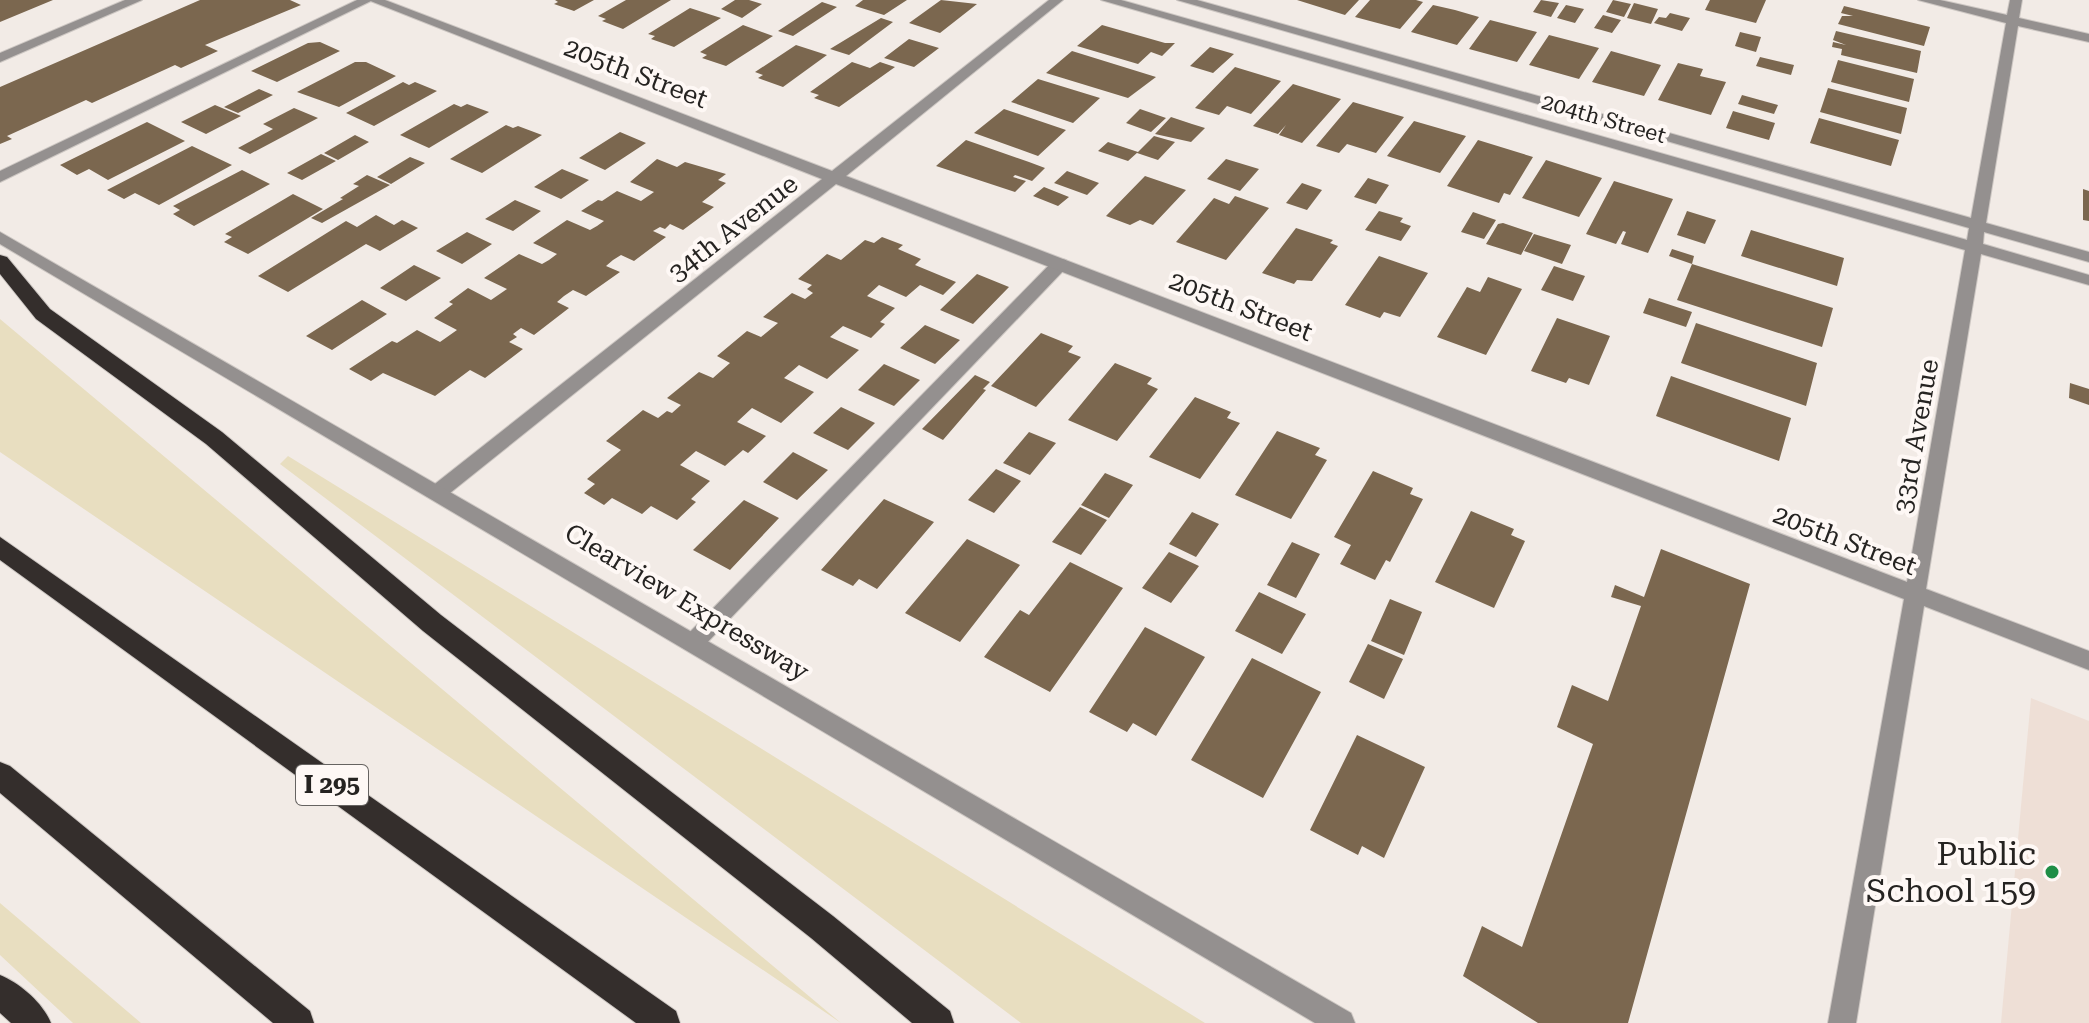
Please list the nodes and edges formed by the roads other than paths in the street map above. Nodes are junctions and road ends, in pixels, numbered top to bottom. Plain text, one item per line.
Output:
1 (136, 0) edge
2 (367, 0) edge
3 (374, 0) edge
4 (1057, 0) edge
5 (1107, 0) edge
6 (1183, 0) edge
7 (1924, 0) edge
8 (2014, 10) edge
9 (2089, 38) edge
10 (0, 58) edge
11 (0, 177) edge
12 (835, 177) junction
13 (1978, 225) junction
14 (0, 237) edge
15 (1974, 246) junction
16 (2089, 257) edge
17 (0, 261) edge
18 (1060, 264) junction
19 (2089, 280) edge
20 (438, 492) junction
21 (0, 547) edge
22 (1916, 595) junction
23 (693, 643) junction
24 (2089, 661) edge
25 (0, 775) edge
26 (0, 991) edge
27 (35, 1023) edge
28 (298, 1023) edge
29 (664, 1023) edge
30 (938, 1023) edge
31 (1341, 1023) edge
32 (1842, 1023) edge

1 - 10 street
2 - 11 street
3 - 12 street, 205th Street
4 - 12 street, 34th Avenue
5 - 15 street, 204th Street
6 - 13 street, 204th Street
7 - 8 street
8 - 9 street
8 - 13 street, 33rd Avenue
12 - 18 street, 205th Street
12 - 20 street, 34th Avenue
13 - 15 street, 33rd Avenue
13 - 16 street, 204th Street
14 - 20 street, Clearview Expressway
15 - 19 street, 204th Street
15 - 22 street, 33rd Avenue
17 - 30 highway
18 - 22 street, 205th Street
18 - 23 street
20 - 23 street, Clearview Expressway
21 - 29 highway, I 295
22 - 24 street, 205th Street
22 - 32 street, 33rd Avenue
23 - 31 street, Clearview Expressway
25 - 28 highway
26 - 27 highway

